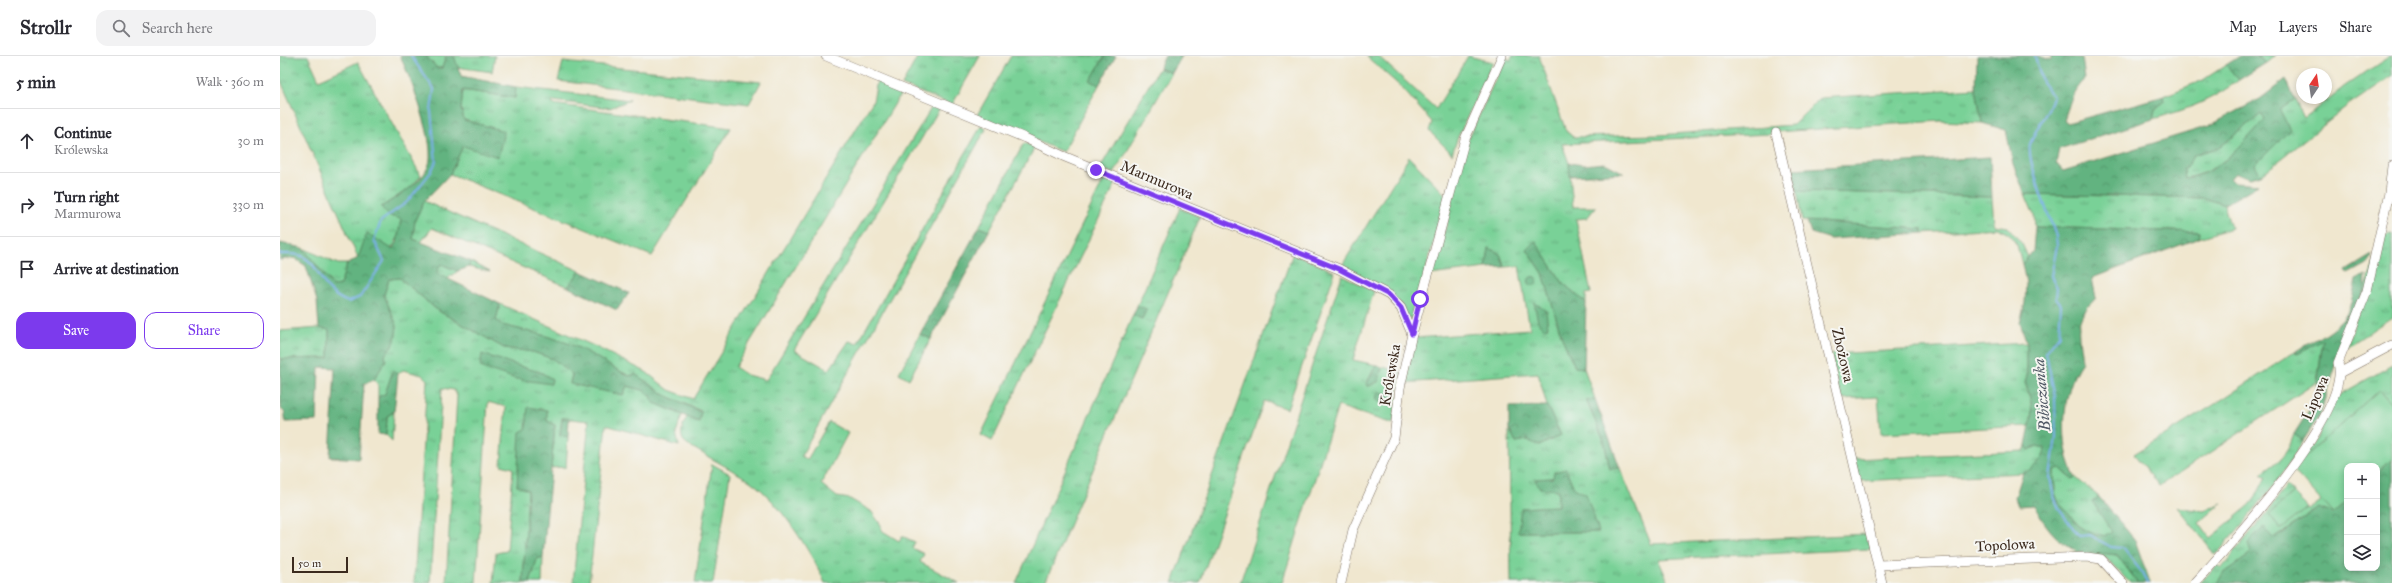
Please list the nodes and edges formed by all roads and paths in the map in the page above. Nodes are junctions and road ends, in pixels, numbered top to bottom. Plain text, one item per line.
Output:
1 (826, 56) edge
2 (1502, 56) edge
3 (1776, 134) dead end
4 (2392, 166) edge
5 (1412, 334) junction
6 (2392, 345) edge
7 (2341, 372) junction
8 (1878, 565) junction
9 (1341, 583) edge
10 (1882, 583) edge
11 (2123, 583) edge
12 (2195, 583) edge

1 - 5 street, Marmurowa
2 - 5 street, Królewska
3 - 8 street, Zbożowa
4 - 7 street, Lipowa
5 - 9 street, Królewska
6 - 7 street
7 - 12 street, Lipowa
8 - 10 street, Zbożowa
8 - 11 street, Topolowa

